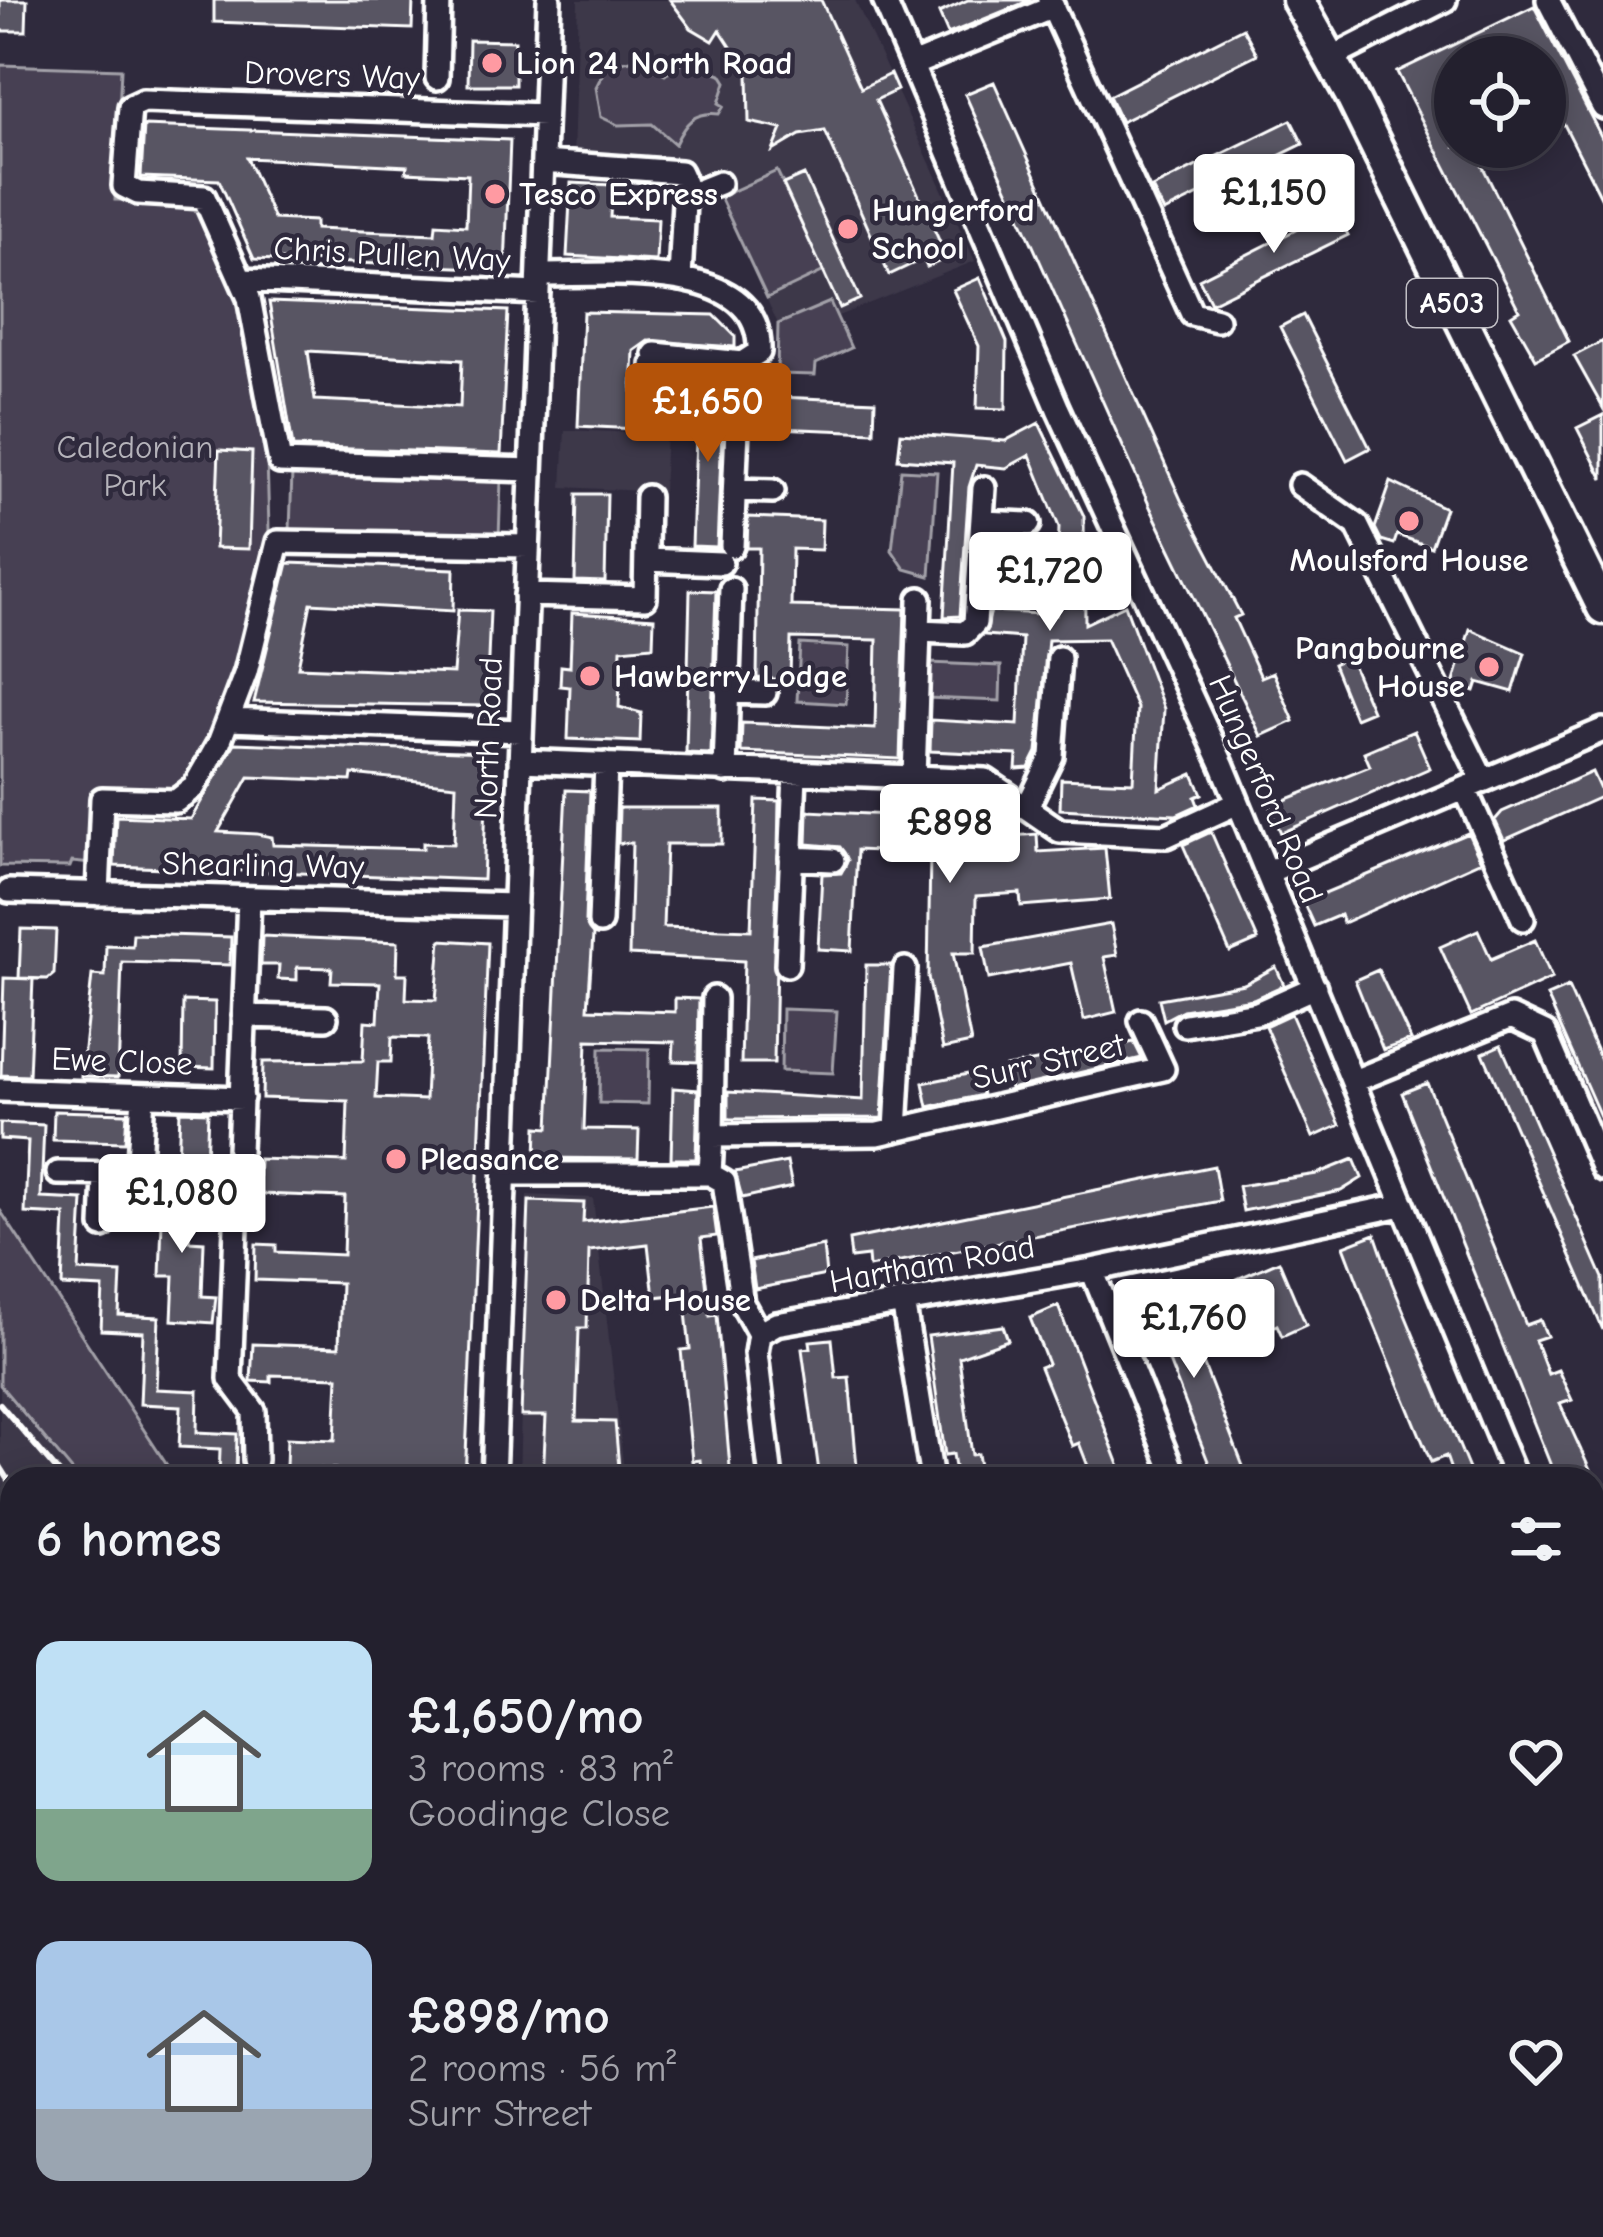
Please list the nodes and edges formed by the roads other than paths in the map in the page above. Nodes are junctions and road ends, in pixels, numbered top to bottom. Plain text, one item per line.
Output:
1 (440, 0) edge
2 (549, 0) edge
3 (884, 0) edge
4 (1298, 0) edge
5 (1445, 0) edge
6 (1548, 0) edge
7 (1051, 4) edge
8 (1330, 58) junction
9 (912, 65) junction
10 (436, 78) dead end
11 (1603, 107) edge
12 (544, 115) junction
13 (543, 162) junction
14 (719, 183) dead end
15 (684, 197) junction
16 (680, 279) junction
17 (243, 280) junction
18 (538, 284) junction
19 (1217, 320) dead end
20 (654, 359) dead end
21 (742, 363) junction
22 (531, 470) junction
23 (1300, 485) dead end
24 (984, 488) dead end
25 (735, 490) junction
26 (773, 491) dead end
27 (647, 497) dead end
28 (982, 522) junction
29 (1029, 524) dead end
30 (528, 546) junction
31 (646, 560) junction
32 (731, 590) dead end
33 (526, 595) junction
34 (920, 599) dead end
35 (1603, 608) edge
36 (920, 631) junction
37 (1059, 658) dead end
38 (727, 692) junction
39 (765, 693) dead end
40 (229, 720) junction
41 (1603, 730) edge
42 (521, 731) junction
43 (520, 761) junction
44 (606, 764) junction
45 (725, 771) junction
46 (795, 774) junction
47 (914, 777) junction
48 (1474, 785) junction
49 (1238, 802) junction
50 (1027, 807) junction
51 (791, 858) junction
52 (833, 860) dead end
53 (1268, 872) junction
54 (9, 891) dead end
55 (98, 894) junction
56 (249, 898) junction
57 (514, 904) junction
58 (1522, 919) dead end
59 (600, 922) dead end
60 (787, 965) dead end
61 (905, 969) dead end
62 (1315, 987) junction
63 (714, 998) dead end
64 (244, 1016) junction
65 (326, 1018) dead end
66 (1141, 1021) dead end
67 (1185, 1025) dead end
68 (1354, 1081) junction
69 (0, 1090) edge
70 (143, 1095) junction
71 (242, 1098) junction
72 (896, 1130) junction
73 (712, 1136) junction
74 (1603, 1168) edge
75 (58, 1174) dead end
76 (505, 1174) junction
77 (710, 1174) junction
78 (105, 1178) junction
79 (1402, 1205) junction
80 (103, 1226) dead end
81 (1092, 1270) junction
82 (903, 1301) junction
83 (759, 1334) junction
84 (255, 1460) dead end
85 (493, 1467) edge
86 (770, 1467) edge
87 (930, 1467) edge
88 (1171, 1467) edge
89 (1511, 1467) edge

1 - 10 street
2 - 12 street, North Road
3 - 9 street, Hungerford Road
4 - 8 highway, A503
5 - 8 street
6 - 11 street
7 - 9 street
7 - 19 street
8 - 35 highway, A503
9 - 49 street, Hungerford Road
12 - 13 street, North Road
12 - 17 street, Drovers Way
13 - 15 street
13 - 18 street, North Road
14 - 15 street
15 - 16 street
16 - 18 street, Chris Pullen Way
16 - 21 street
17 - 18 street, Chris Pullen Way
17 - 22 street
18 - 22 street, North Road
20 - 21 street
21 - 25 street
22 - 30 street, North Road
23 - 48 street
24 - 28 street
25 - 26 street
25 - 31 street
27 - 31 street
28 - 29 street
28 - 36 street
30 - 33 street, North Road
30 - 40 street
31 - 33 street
32 - 38 street
33 - 42 street, North Road
34 - 36 street
36 - 47 street
37 - 50 street
38 - 39 street
38 - 45 street
40 - 42 street
40 - 55 street
41 - 48 street
42 - 43 street, North Road
43 - 44 street
43 - 57 street, North Road
44 - 45 street
44 - 59 street
45 - 46 street
46 - 47 street
46 - 51 street
47 - 50 street
48 - 53 street
48 - 58 street
49 - 50 street
49 - 53 street, Hungerford Road
51 - 52 street
51 - 60 street
53 - 62 street, Hungerford Road
54 - 55 street, Shearling Way
55 - 56 street, Shearling Way
56 - 57 street, Shearling Way
56 - 64 street
57 - 76 street, North Road
61 - 72 street
62 - 67 street
62 - 68 street, Hungerford Road
63 - 73 street
64 - 65 street
64 - 71 street
66 - 72 street, Surr Street
68 - 74 street
68 - 79 street, Hungerford Road
69 - 70 street, Ewe Close
70 - 71 street, Ewe Close
70 - 78 street
71 - 84 street
72 - 73 street, Surr Street
73 - 77 street
75 - 78 street
76 - 77 street
76 - 85 street, North Road
77 - 83 street
78 - 80 street
79 - 81 street, Hartham Road
79 - 89 street, Hungerford Road
81 - 82 street, Hartham Road
81 - 88 street
82 - 83 street, Hartham Road
82 - 87 street
83 - 86 street

